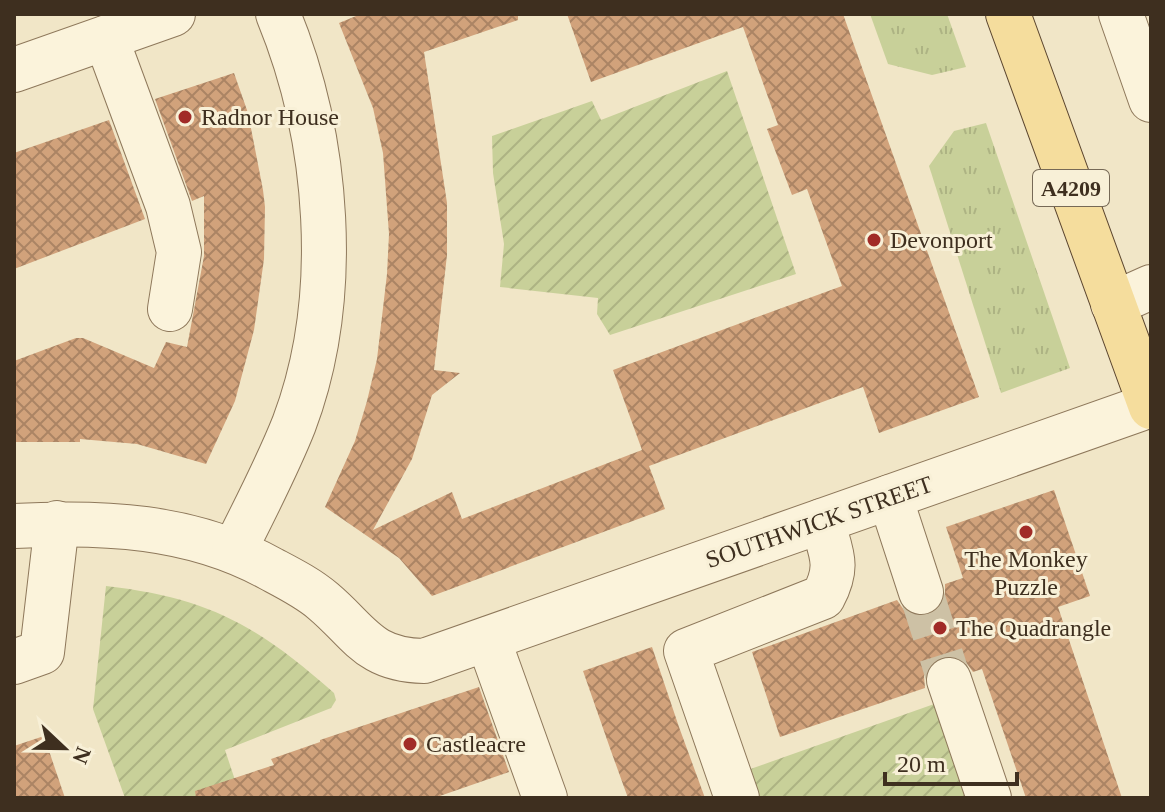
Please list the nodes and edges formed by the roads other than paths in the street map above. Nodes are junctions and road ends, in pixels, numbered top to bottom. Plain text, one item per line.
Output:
1 (173, 14) edge
2 (278, 14) edge
3 (1008, 14) edge
4 (1121, 14) edge
5 (111, 29) edge
6 (14, 70) edge
7 (1151, 100) edge
8 (1132, 296) edge
9 (170, 309) dead end
10 (1151, 406) edge
11 (890, 497) junction
12 (822, 521) junction
13 (57, 523) junction
14 (14, 526) edge
15 (234, 551) junction
16 (921, 592) tunnel mouth
17 (488, 639) junction
18 (14, 662) edge
19 (949, 680) tunnel mouth
20 (545, 798) edge
21 (737, 798) edge
22 (989, 798) edge

1 - 5 street
2 - 15 street
3 - 8 main road, A4209
4 - 7 street
5 - 6 street
5 - 9 street
8 - 10 main road, A4209
10 - 11 street, SOUTHWICK STREET
11 - 12 street, SOUTHWICK STREET
11 - 16 street
12 - 17 street, SOUTHWICK STREET
12 - 21 street
13 - 14 street, SOUTHWICK STREET
13 - 15 street, SOUTHWICK STREET
13 - 18 street
15 - 17 street, SOUTHWICK STREET
17 - 20 street
19 - 22 street

